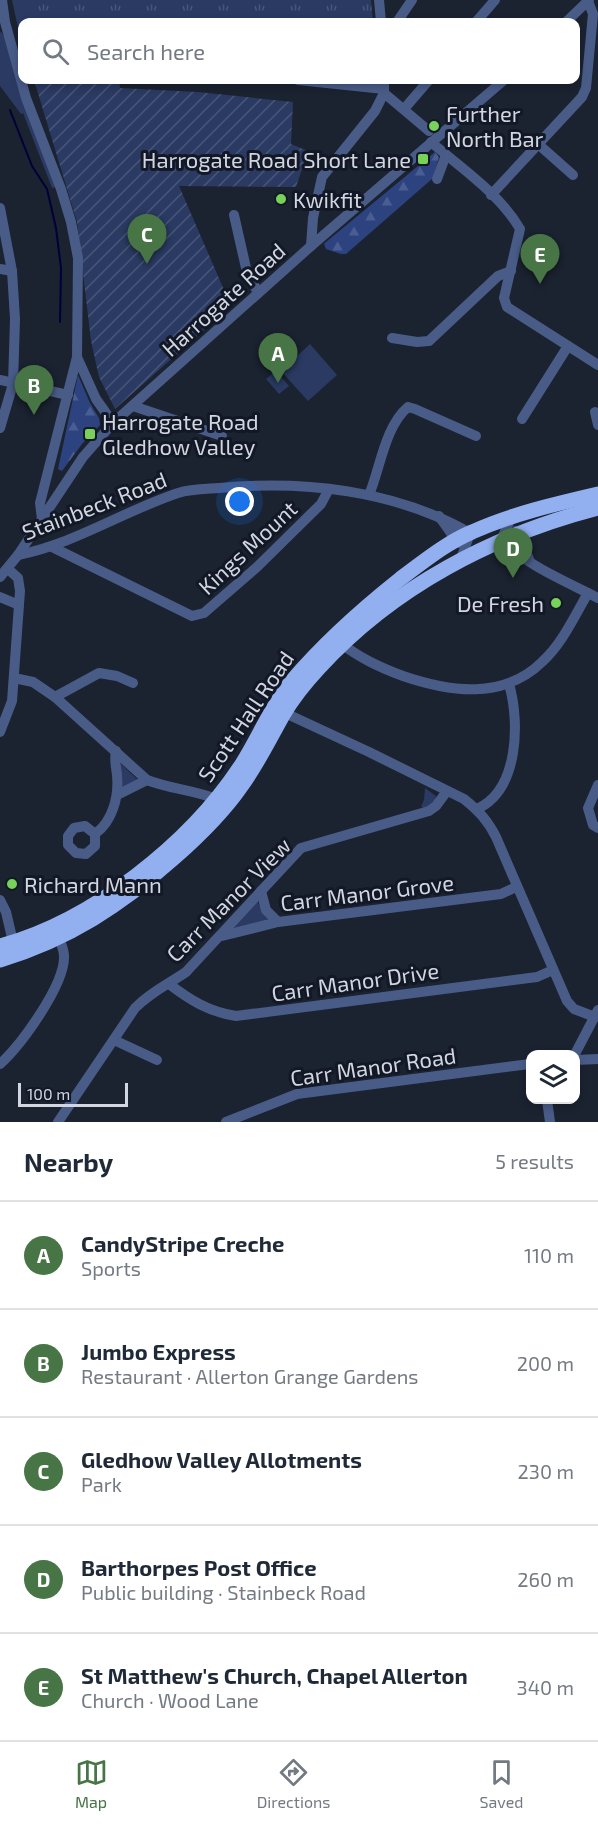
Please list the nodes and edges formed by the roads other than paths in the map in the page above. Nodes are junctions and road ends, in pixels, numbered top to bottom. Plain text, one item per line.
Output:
1 (2, 0) edge
2 (378, 0) edge
3 (412, 0) edge
4 (495, 0) edge
5 (588, 1) edge
6 (380, 18) edge
7 (400, 18) edge
8 (479, 18) edge
9 (570, 18) edge
10 (2, 23) edge
11 (594, 55) edge
12 (18, 73) edge
13 (22, 84) edge
14 (347, 84) edge
15 (426, 84) edge
16 (499, 84) edge
17 (384, 87) edge
18 (404, 109) junction
19 (430, 136) junction
20 (538, 144) junction
21 (446, 155) junction
22 (573, 175) dead end
23 (437, 179) dead end
24 (491, 195) junction
25 (0, 208) edge
26 (234, 215) dead end
27 (311, 246) junction
28 (0, 269) edge
29 (12, 271) junction
30 (511, 271) junction
31 (258, 293) junction
32 (392, 338) dead end
33 (568, 346) junction
34 (77, 357) junction
35 (598, 365) edge
36 (0, 380) edge
37 (13, 384) junction
38 (68, 395) junction
39 (133, 406) junction
40 (595, 412) dead end
41 (522, 419) dead end
42 (113, 423) junction
43 (598, 425) edge
44 (0, 428) edge
45 (222, 436) dead end
46 (476, 436) dead end
47 (50, 466) junction
48 (65, 484) junction
49 (330, 489) junction
50 (369, 495) junction
51 (598, 495) edge
52 (598, 508) edge
53 (439, 516) junction
54 (42, 519) junction
55 (506, 528) junction
56 (466, 546) junction
57 (52, 547) junction
58 (18, 555) junction
59 (530, 563) junction
60 (4, 573) edge
61 (593, 596) edge
62 (0, 597) edge
63 (19, 605) junction
64 (342, 644) junction
65 (14, 678) junction
66 (133, 683) dead end
67 (509, 684) junction
68 (55, 697) junction
69 (285, 712) junction
70 (0, 732) edge
71 (116, 751) junction
72 (147, 780) junction
73 (598, 785) edge
74 (447, 791) junction
75 (117, 795) junction
76 (216, 799) junction
77 (477, 809) junction
78 (598, 828) edge
79 (95, 834) dead end
80 (516, 887) junction
81 (261, 891) junction
82 (0, 900) edge
83 (278, 922) junction
84 (221, 936) junction
85 (59, 938) junction
86 (10, 948) edge
87 (0, 960) edge
88 (553, 970) junction
89 (169, 984) junction
90 (596, 1014) edge
91 (114, 1040) junction
92 (577, 1050) edge
93 (598, 1059) edge
94 (157, 1060) dead end
95 (580, 1060) edge
96 (0, 1064) edge
97 (526, 1065) edge
98 (548, 1104) edge
99 (58, 1122) edge
100 (226, 1122) edge
101 (550, 1122) edge

1 - 10 street
2 - 6 street
3 - 7 street
4 - 8 street
5 - 9 street
5 - 11 street
10 - 12 street
11 - 20 street
13 - 34 street
14 - 17 street
15 - 18 street
16 - 19 street, Harrogate Road
17 - 18 street
17 - 27 street
18 - 19 street
19 - 21 street
19 - 27 street, Harrogate Road
20 - 22 street
20 - 24 street
21 - 23 street
21 - 24 street
24 - 30 street
25 - 29 street
26 - 31 street
27 - 31 street, Harrogate Road
28 - 29 street
29 - 37 street
30 - 32 street
30 - 33 street
31 - 39 street, Harrogate Road
33 - 35 street
33 - 41 street
34 - 38 street
34 - 42 street
36 - 37 street
37 - 38 street
37 - 44 street
38 - 47 street
39 - 42 street, Harrogate Road
39 - 45 street
40 - 43 street
42 - 48 street, Harrogate Road
46 - 50 street
47 - 48 street
47 - 54 street
48 - 54 street, Harrogate Road
49 - 50 street, Stainbeck Road
49 - 57 street, Stainbeck Road
49 - 57 street, Kings Mount
50 - 53 street, Stainbeck Road
51 - 55 highway, Scott Hall Road
52 - 55 highway, Scott Hall Road
53 - 56 street
53 - 56 street, Stainbeck Road
54 - 58 street, Harrogate Road
55 - 56 highway, Scott Hall Road
55 - 59 street
55 - 59 street
56 - 64 highway, Scott Hall Road
56 - 76 highway, Scott Hall Road
57 - 58 street, Stainbeck Road
58 - 60 street, Harrogate Road
59 - 61 street
60 - 63 street
61 - 67 street
62 - 63 street
63 - 65 street
64 - 67 street
64 - 69 highway, Scott Hall Road
65 - 68 street
65 - 70 street
66 - 68 street
67 - 77 street
68 - 71 street
69 - 74 street
69 - 85 highway, Scott Hall Road
71 - 72 street
71 - 75 street
72 - 75 street
72 - 76 street
73 - 78 street
74 - 77 street
74 - 81 street, Carr Manor View
75 - 79 street
76 - 86 highway, Scott Hall Road
77 - 80 street
80 - 83 street, Carr Manor Grove
80 - 88 street
81 - 83 street
81 - 84 street, Carr Manor View
82 - 86 street
83 - 84 street, Carr Manor Grove
84 - 89 street, Carr Manor View
85 - 86 highway, Scott Hall Road
85 - 96 street
86 - 87 highway, Scott Hall Road
88 - 89 street, Carr Manor Drive
88 - 90 street
89 - 91 street, Carr Manor View
90 - 92 street
91 - 94 street
91 - 99 street, Carr Manor View
93 - 95 street
97 - 100 street, Carr Manor Road
98 - 101 street

